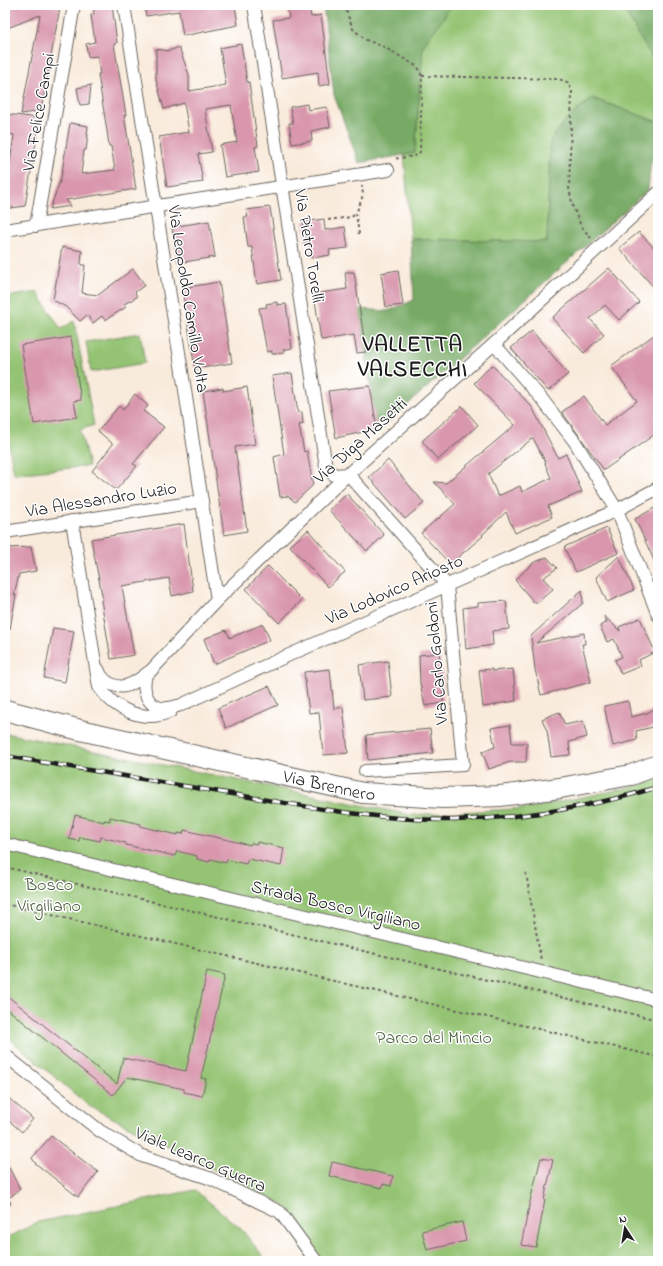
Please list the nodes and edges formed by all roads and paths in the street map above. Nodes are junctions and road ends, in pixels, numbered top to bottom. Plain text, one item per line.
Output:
1 (74, 5) edge
2 (124, 5) edge
3 (254, 5) edge
4 (344, 5) edge
5 (422, 76) junction
6 (390, 165) joint
7 (360, 175) junction
8 (283, 187) junction
9 (658, 193) edge
10 (156, 207) junction
11 (356, 214) junction
12 (328, 220) dead end
13 (36, 226) junction
14 (5, 230) edge
15 (359, 234) dead end
16 (598, 248) junction
17 (494, 344) junction
18 (348, 474) junction
19 (658, 488) edge
20 (202, 501) junction
21 (616, 510) junction
22 (72, 521) junction
23 (5, 532) edge
24 (448, 585) junction
25 (217, 600) junction
26 (658, 615) edge
27 (94, 658) junction
28 (151, 670) junction
29 (146, 696) joint
30 (180, 705) junction
31 (5, 710) edge
32 (658, 765) edge
33 (365, 771) dead end
34 (5, 844) edge
35 (5, 867) edge
36 (526, 873) dead end
37 (5, 904) edge
38 (544, 973) junction
39 (658, 1000) edge
40 (658, 1020) edge
41 (5, 1055) edge
42 (658, 1057) edge
43 (316, 1261) edge

1 - 13 street, Via Felice Campi
2 - 10 street, Via Leopoldo Camillo Volta
3 - 8 street, Via Pietro Torelli
4 - 5 path
5 - 6 path
5 - 16 path
6 - 7 street
7 - 8 street
7 - 11 path
8 - 10 street
8 - 18 street, Via Pietro Torelli
9 - 16 street, Via Diga Masetti
10 - 13 street
10 - 20 street, Via Leopoldo Camillo Volta
11 - 12 path
11 - 15 path
13 - 14 street
16 - 17 street, Via Diga Masetti
17 - 18 street, Via Diga Masetti
17 - 21 street
18 - 24 street, Via Carlo Goldoni
18 - 25 street, Via Diga Masetti
19 - 21 street, Via Lodovico Ariosto
20 - 22 street, Via Alessandro Luzio
20 - 25 street, Via Leopoldo Camillo Volta
21 - 24 street, Via Lodovico Ariosto
21 - 26 street
22 - 23 street, Via Alessandro Luzio
22 - 27 street
24 - 30 street, Via Lodovico Ariosto
24 - 33 street, Via Carlo Goldoni
25 - 28 street, Via Diga Masetti
27 - 28 street
27 - 30 street
28 - 29 street, Via Diga Masetti
29 - 30 street, Via Lodovico Ariosto
31 - 32 main road, Via Brennero
34 - 38 street, Strada Bosco Virgiliano
35 - 40 path
36 - 38 path
37 - 42 path
38 - 39 street, Strada Bosco Virgiliano
41 - 43 street, Viale Learco Guerra

